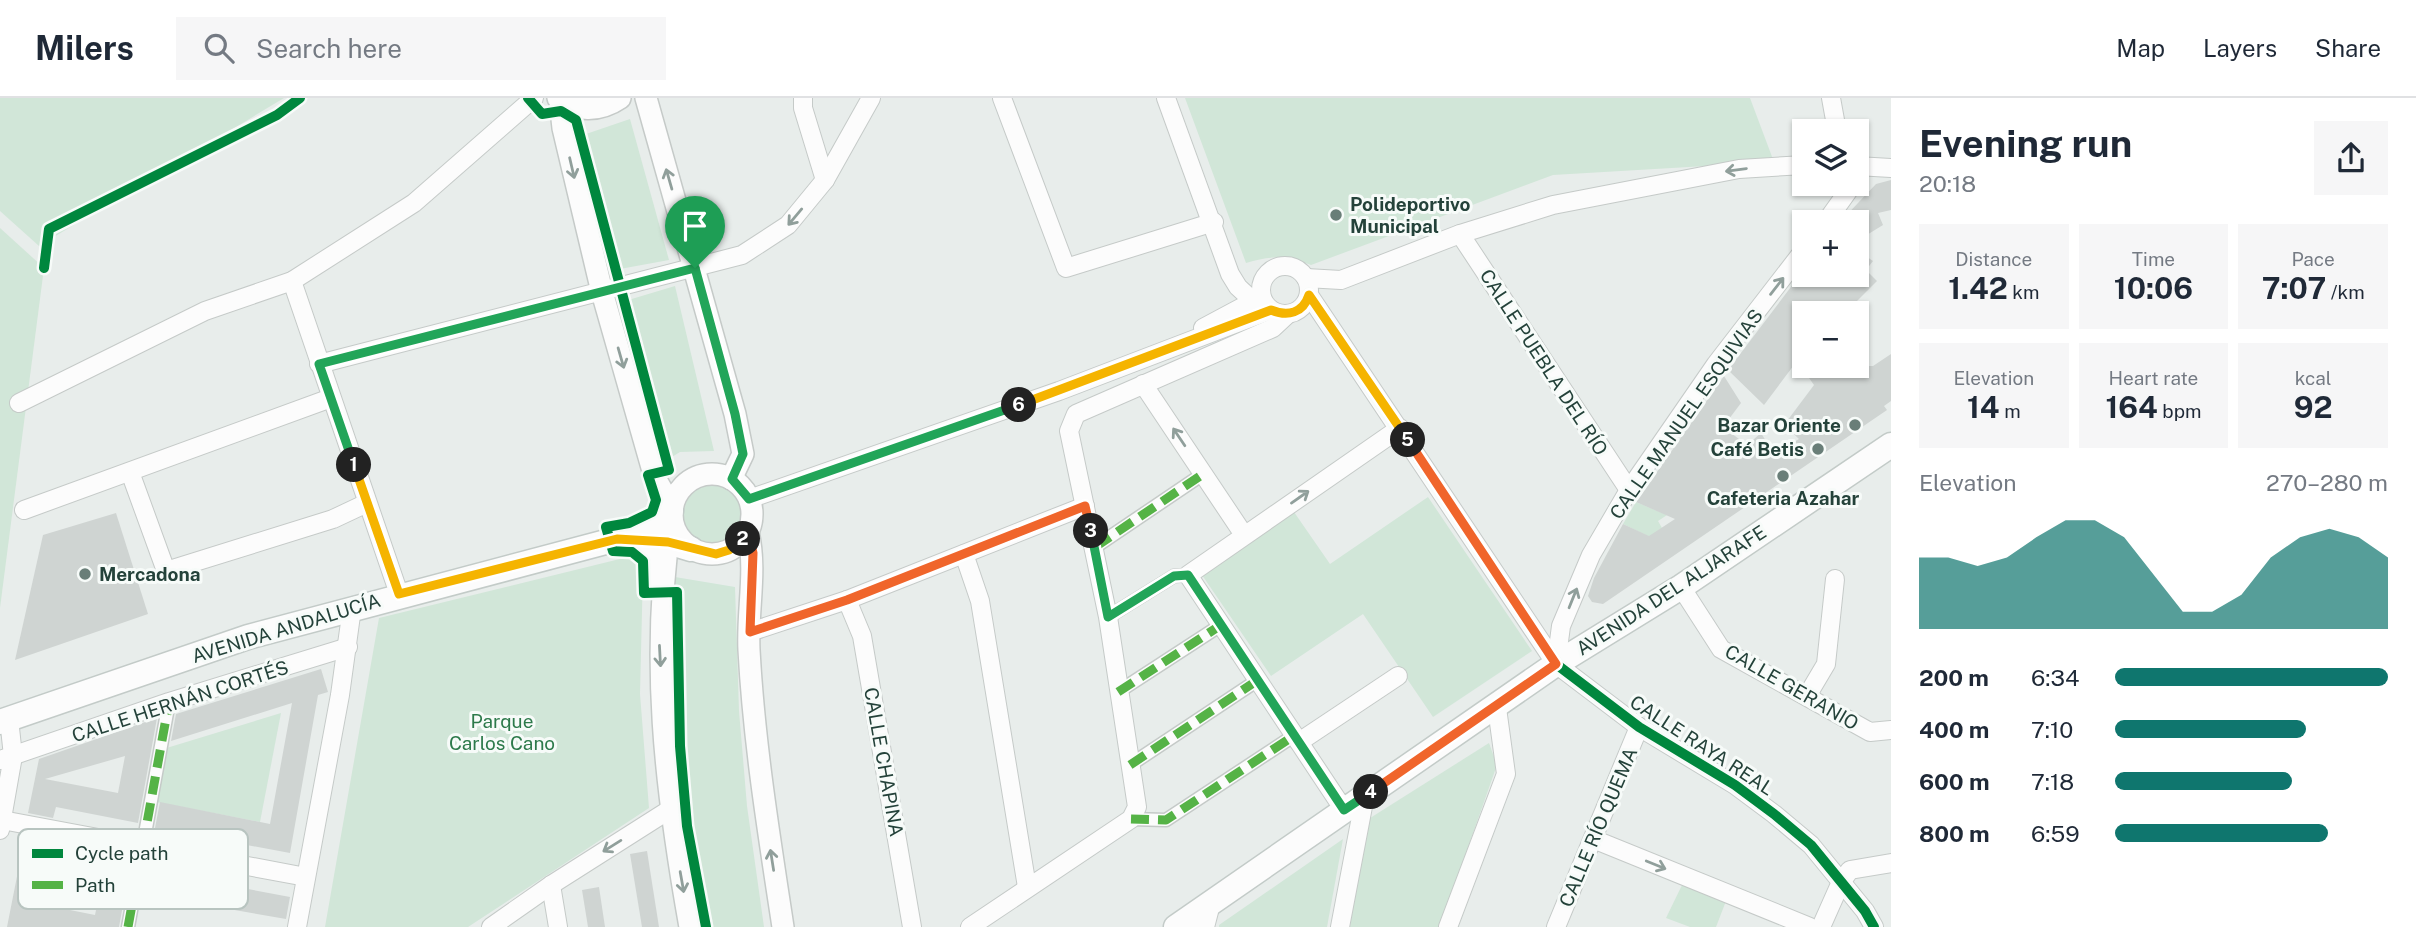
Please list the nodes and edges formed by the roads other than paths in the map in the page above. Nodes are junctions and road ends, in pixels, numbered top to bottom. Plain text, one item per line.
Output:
1 (534, 98) edge
2 (620, 98) edge
3 (646, 98) edge
4 (803, 98) edge
5 (871, 98) edge
6 (1002, 98) edge
7 (1166, 98) edge
8 (1831, 98) edge
9 (559, 99) edge
10 (1835, 119) edge
11 (1891, 155) edge
12 (1869, 164) edge
13 (1792, 166) edge
14 (1891, 167) edge
15 (1869, 168) edge
16 (825, 180) junction
17 (1214, 222) junction
18 (1460, 234) junction
19 (1792, 266) edge
20 (695, 268) junction
21 (292, 281) junction
22 (1307, 286) junction
23 (602, 292) junction
24 (1267, 301) junction
25 (319, 364) junction
26 (1143, 384) junction
27 (331, 398) junction
28 (19, 403) dead end
29 (1400, 428) junction
30 (1891, 445) edge
31 (130, 472) junction
32 (1203, 474) junction
33 (732, 479) junction
34 (1629, 490) junction
35 (749, 499) junction
36 (368, 503) junction
37 (1085, 506) junction
38 (24, 510) dead end
39 (672, 512) junction
40 (748, 532) junction
41 (1244, 535) junction
42 (617, 539) junction
43 (679, 545) junction
44 (1095, 547) junction
45 (964, 554) junction
46 (1188, 575) junction
47 (1835, 579) dead end
48 (1681, 587) junction
49 (661, 588) junction
50 (399, 594) junction
51 (847, 600) junction
52 (352, 608) junction
53 (1108, 617) junction
54 (1221, 625) junction
55 (750, 632) junction
56 (348, 647) junction
57 (1556, 664) junction
58 (1398, 676) dead end
59 (1258, 680) junction
60 (1118, 692) junction
61 (1807, 696) junction
62 (169, 702) junction
63 (1497, 708) junction
64 (5, 720) edge
65 (1639, 727) junction
66 (1891, 730) edge
67 (1297, 739) junction
68 (7, 758) edge
69 (1130, 765) junction
70 (1365, 796) junction
71 (669, 810) junction
72 (1344, 810) junction
73 (1131, 820) junction
74 (1, 825) edge
75 (27, 829) edge
76 (145, 829) edge
77 (1593, 839) junction
78 (1891, 863) edge
79 (248, 866) edge
80 (306, 877) junction
81 (1840, 882) junction
82 (551, 885) junction
83 (1027, 887) junction
84 (131, 909) edge
85 (1208, 916) edge
86 (128, 927) edge
87 (296, 927) edge
88 (491, 927) edge
89 (558, 927) edge
90 (690, 927) edge
91 (783, 927) edge
92 (912, 927) edge
93 (970, 927) edge
94 (1176, 927) edge
95 (1340, 927) edge
96 (1448, 927) edge
97 (1556, 927) edge
98 (1810, 927) edge
99 (1821, 927) edge
100 (1874, 927) edge

1 - 21 street
2 - 9 street
20 -> 3 street
4 - 16 street
5 - 16 street
6 - 17 street
7 - 17 street
8 - 10 street
9 -> 23 street
11 - 12 street
13 -> 18 street
14 - 15 street
16 -> 20 street
17 - 24 street
18 - 22 street
18 - 34 street, CALLE PUEBLA DEL RÍO
34 -> 19 street, CALLE MANUEL ESQUIVIAS
20 - 23 street
20 - 33 street
21 - 25 street
21 - 28 street
22 - 24 street
22 - 24 street
22 - 29 street, CALLE RAYA REAL
23 - 25 street
23 -> 39 street
24 - 26 street
24 - 35 street
25 - 27 street
32 -> 26 street
26 - 37 street
27 - 31 street
27 - 36 street
41 -> 29 street
29 - 57 street, CALLE RAYA REAL
30 - 48 main road, AVENIDA DEL ALJARAFE
31 - 36 street
31 - 38 street
32 - 41 street
32 - 44 street
33 - 35 street
33 - 39 street
57 -> 34 street, CALLE MANUEL ESQUIVIAS
35 - 40 street
36 - 50 street
37 - 44 street
37 - 45 street
39 - 42 main road
39 - 43 street
40 - 43 street
40 - 55 street
41 - 46 street
42 - 43 main road
42 - 49 main road
42 - 50 main road, AVENIDA ANDALUCÍA
43 - 49 street
44 - 53 street
45 - 51 street
45 - 83 street
46 - 53 street
46 - 54 street
47 - 61 street
48 - 57 main road, AVENIDA DEL ALJARAFE
48 - 61 street, CALLE GERANIO
49 -> 71 street
50 - 52 main road, AVENIDA ANDALUCÍA
51 - 55 street
51 - 92 street, CALLE CHAPINA
52 - 56 street
52 - 64 main road, AVENIDA ANDALUCÍA
53 - 60 street
54 - 59 street
54 - 60 street
91 -> 55 street
56 - 62 street, CALLE HERNÁN CORTÉS
56 - 80 street
57 - 63 main road, AVENIDA DEL ALJARAFE
57 - 65 street, CALLE RAYA REAL
58 - 67 street
59 - 67 street
59 - 69 street
60 - 69 street
61 - 66 street, CALLE GERANIO
62 - 68 street, CALLE HERNÁN CORTÉS
62 - 76 street
63 - 70 main road, AVENIDA DEL ALJARAFE
63 - 96 street
64 - 68 street
65 - 77 street, CALLE RÍO QUEMA
65 - 81 street, CALLE RAYA REAL
67 - 72 street
67 - 73 street
68 - 74 street
69 - 73 street
70 - 72 main road, AVENIDA DEL ALJARAFE
70 - 95 street
71 -> 82 street
71 -> 90 street
72 - 85 main road, AVENIDA DEL ALJARAFE
73 - 83 street
74 - 75 street
77 - 97 street, CALLE RÍO QUEMA
77 -> 98 street
78 - 81 street
79 - 80 street
80 - 87 street
81 - 99 street
81 - 100 street, CALLE RAYA REAL
82 - 88 street
82 - 89 street
83 - 93 street
84 - 86 street
85 - 94 main road, AVENIDA DEL ALJARAFE

